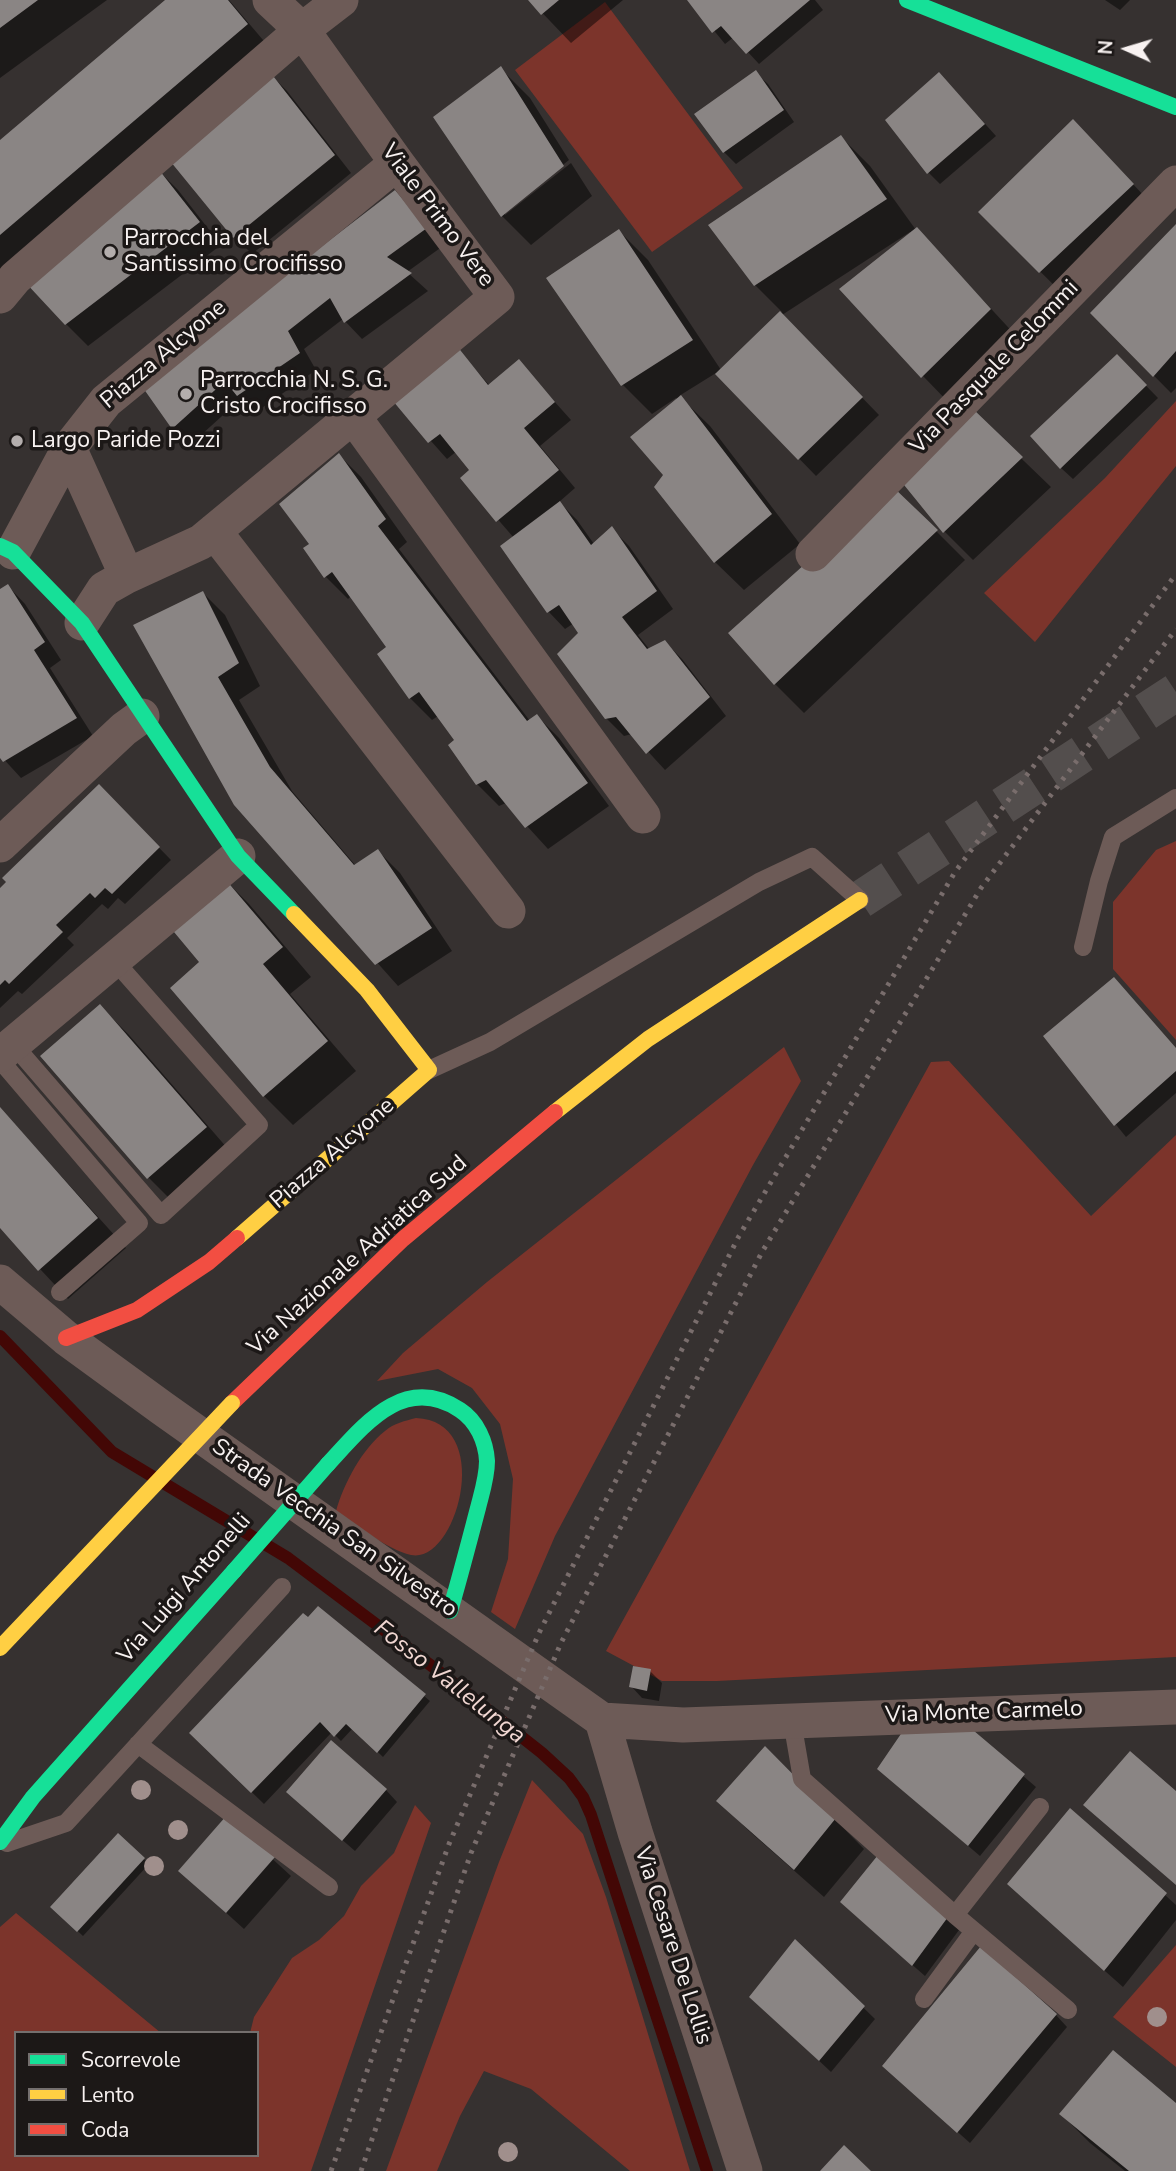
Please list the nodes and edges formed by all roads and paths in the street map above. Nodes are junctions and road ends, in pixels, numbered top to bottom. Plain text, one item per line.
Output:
1 (271, 0) edge
2 (341, 0) edge
3 (907, 0) edge
4 (302, 30) junction
5 (1176, 107) edge
6 (397, 163) junction
7 (1176, 183) edge
8 (0, 296) edge
9 (353, 416) junction
10 (69, 448) junction
11 (214, 531) junction
12 (7, 549) edge
13 (813, 554) dead end
14 (127, 576) junction
15 (82, 623) junction
16 (142, 716) junction
17 (1176, 798) edge
18 (643, 816) dead end
19 (0, 845) edge
20 (238, 856) junction
21 (860, 900) joint
22 (508, 911) dead end
23 (1083, 947) dead end
24 (113, 960) junction
25 (4, 1053) edge
26 (429, 1070) junction
27 (0, 1282) edge
28 (60, 1292) dead end
29 (65, 1338) junction
30 (282, 1587) dead end
31 (450, 1611) junction
32 (0, 1648) edge
33 (1176, 1707) edge
34 (602, 1720) junction
35 (792, 1721) junction
36 (138, 1744) junction
37 (1040, 1807) dead end
38 (0, 1844) edge
39 (329, 1886) dead end
40 (955, 1916) junction
41 (974, 1931) junction
42 (924, 1999) dead end
43 (1068, 2010) dead end
44 (746, 2171) edge

1 - 4 street
2 - 4 street
3 - 5 street
4 - 6 street, Viale Primo Vere
4 - 8 street
6 - 9 street, Viale Primo Vere
6 - 10 street, Piazza Alcyone
7 - 13 street, Via Pasquale Celommi
9 - 11 street, Viale Primo Vere
9 - 18 street
10 - 12 street, Piazza Alcyone
10 - 14 street
11 - 14 street, Viale Primo Vere
11 - 22 street
12 - 15 street, Piazza Alcyone
14 - 15 street
15 - 16 street, Piazza Alcyone
16 - 19 street
16 - 20 street, Piazza Alcyone
17 - 23 lane
20 - 24 street
20 - 26 street, Piazza Alcyone
21 - 26 lane
21 - 32 street, Via Nazionale Adriatica Sud, bridge
24 - 25 street
24 - 25 lane
25 - 28 lane
26 - 29 street, Piazza Alcyone
27 - 29 street
29 - 31 street, Strada Vecchia San Silvestro
30 - 36 lane, Via Luigi Antonelli
31 - 34 street, Strada Vecchia San Silvestro
31 - 38 street, Via Luigi Antonelli, bridge
33 - 35 street, Via Monte Carmelo
34 - 35 street, Via Monte Carmelo
34 - 44 street, Via Cesare De Lollis
35 - 40 lane
36 - 38 lane, Via Luigi Antonelli
36 - 39 lane
37 - 40 lane
40 - 41 lane
41 - 42 lane
41 - 43 lane

